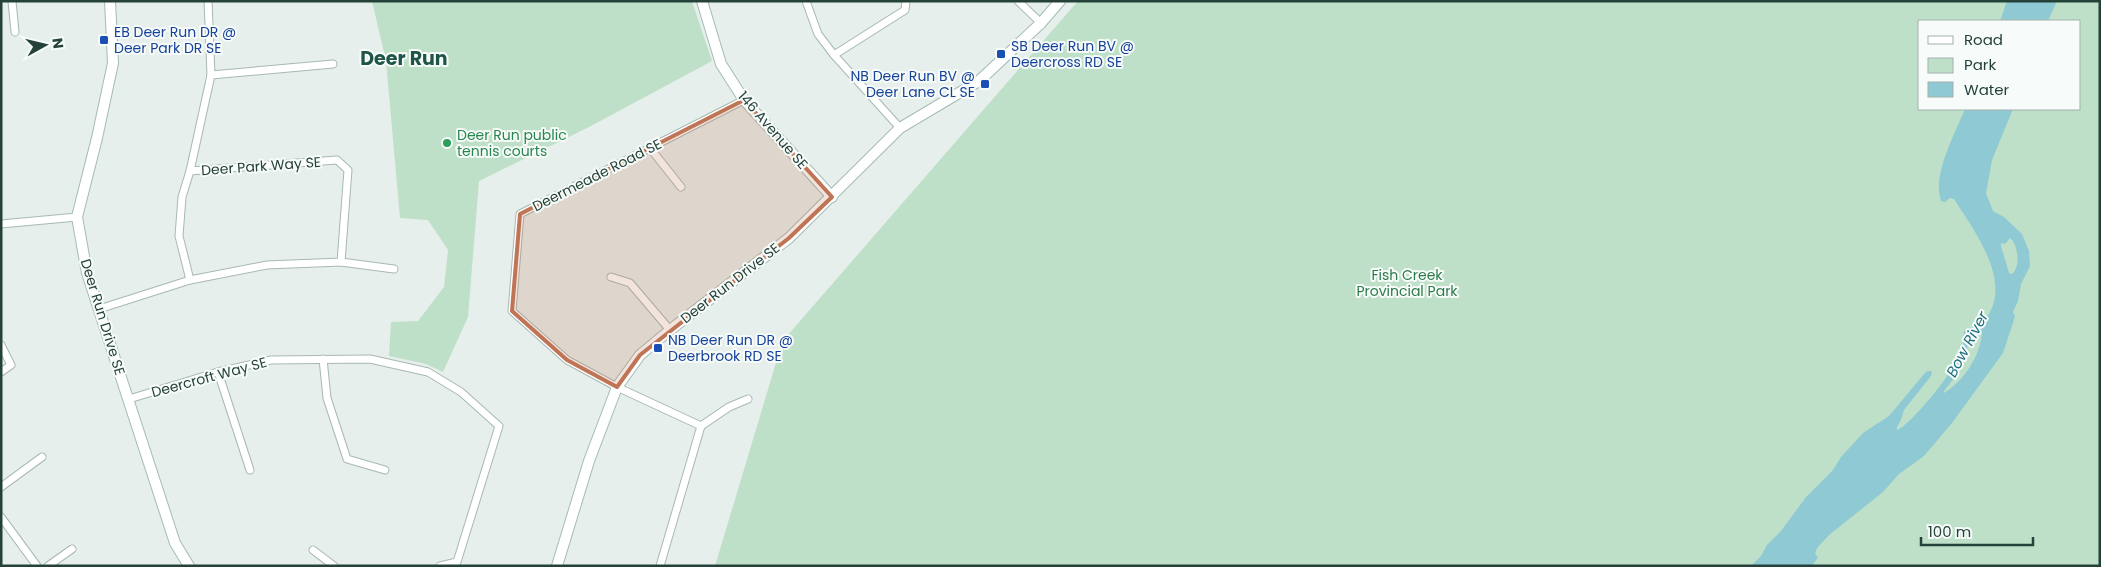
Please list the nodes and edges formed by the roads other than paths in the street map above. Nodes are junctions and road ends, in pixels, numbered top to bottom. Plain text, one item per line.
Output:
1 (12, 1) edge
2 (110, 1) edge
3 (208, 1) edge
4 (702, 1) edge
5 (806, 1) edge
6 (906, 1) edge
7 (1018, 1) edge
8 (1060, 1) edge
9 (1041, 23) junction
10 (15, 32) dead end
11 (834, 55) junction
12 (333, 64) dead end
13 (211, 75) junction
14 (744, 100) junction
15 (900, 128) junction
16 (650, 148) junction
17 (190, 171) junction
18 (681, 186) dead end
19 (832, 197) junction
20 (77, 217) junction
21 (1, 224) edge
22 (341, 262) junction
23 (394, 269) dead end
24 (611, 277) dead end
25 (190, 280) junction
26 (99, 308) junction
27 (670, 330) junction
28 (1, 345) edge
29 (324, 359) junction
30 (1, 372) edge
31 (218, 372) junction
32 (618, 388) junction
33 (129, 399) junction
34 (748, 399) dead end
35 (701, 426) junction
36 (42, 457) dead end
37 (250, 470) dead end
38 (385, 470) dead end
39 (1, 487) edge
40 (1, 517) edge
41 (72, 549) dead end
42 (313, 550) dead end
43 (37, 566) edge
44 (48, 566) edge
45 (189, 566) edge
46 (334, 566) edge
47 (440, 566) edge
48 (557, 566) edge
49 (660, 566) edge

1 - 10 street
2 - 20 street, Deer Run Drive SE
3 - 13 street
4 - 14 street, 146 Avenue SE
5 - 11 street
6 - 11 street
7 - 9 street
8 - 9 street, Deer Run Drive SE
9 - 15 street, Deer Run Drive SE
11 - 15 street
12 - 13 street
13 - 17 street
14 - 16 street, Deermeade Road SE
14 - 19 street, 146 Avenue SE
15 - 19 street, Deer Run Drive SE
16 - 18 street
16 - 32 street, Deermeade Road SE
17 - 22 street, Deer Park Way SE
17 - 25 street
19 - 27 street, Deer Run Drive SE
20 - 21 street
20 - 26 street, Deer Run Drive SE
22 - 23 street
22 - 25 street
24 - 27 street
25 - 26 street
26 - 33 street, Deer Run Drive SE
27 - 32 street, Deer Run Drive SE
28 - 30 street
29 - 31 street, Deercroft Way SE
29 - 38 street
29 - 47 street, Deercroft Way SE
31 - 33 street, Deercroft Way SE
31 - 37 street
32 - 35 street
32 - 48 street, Deer Run Drive SE
33 - 45 street, Deer Run Drive SE
34 - 35 street
35 - 49 street
36 - 39 street
40 - 43 street
41 - 44 street
42 - 46 street

